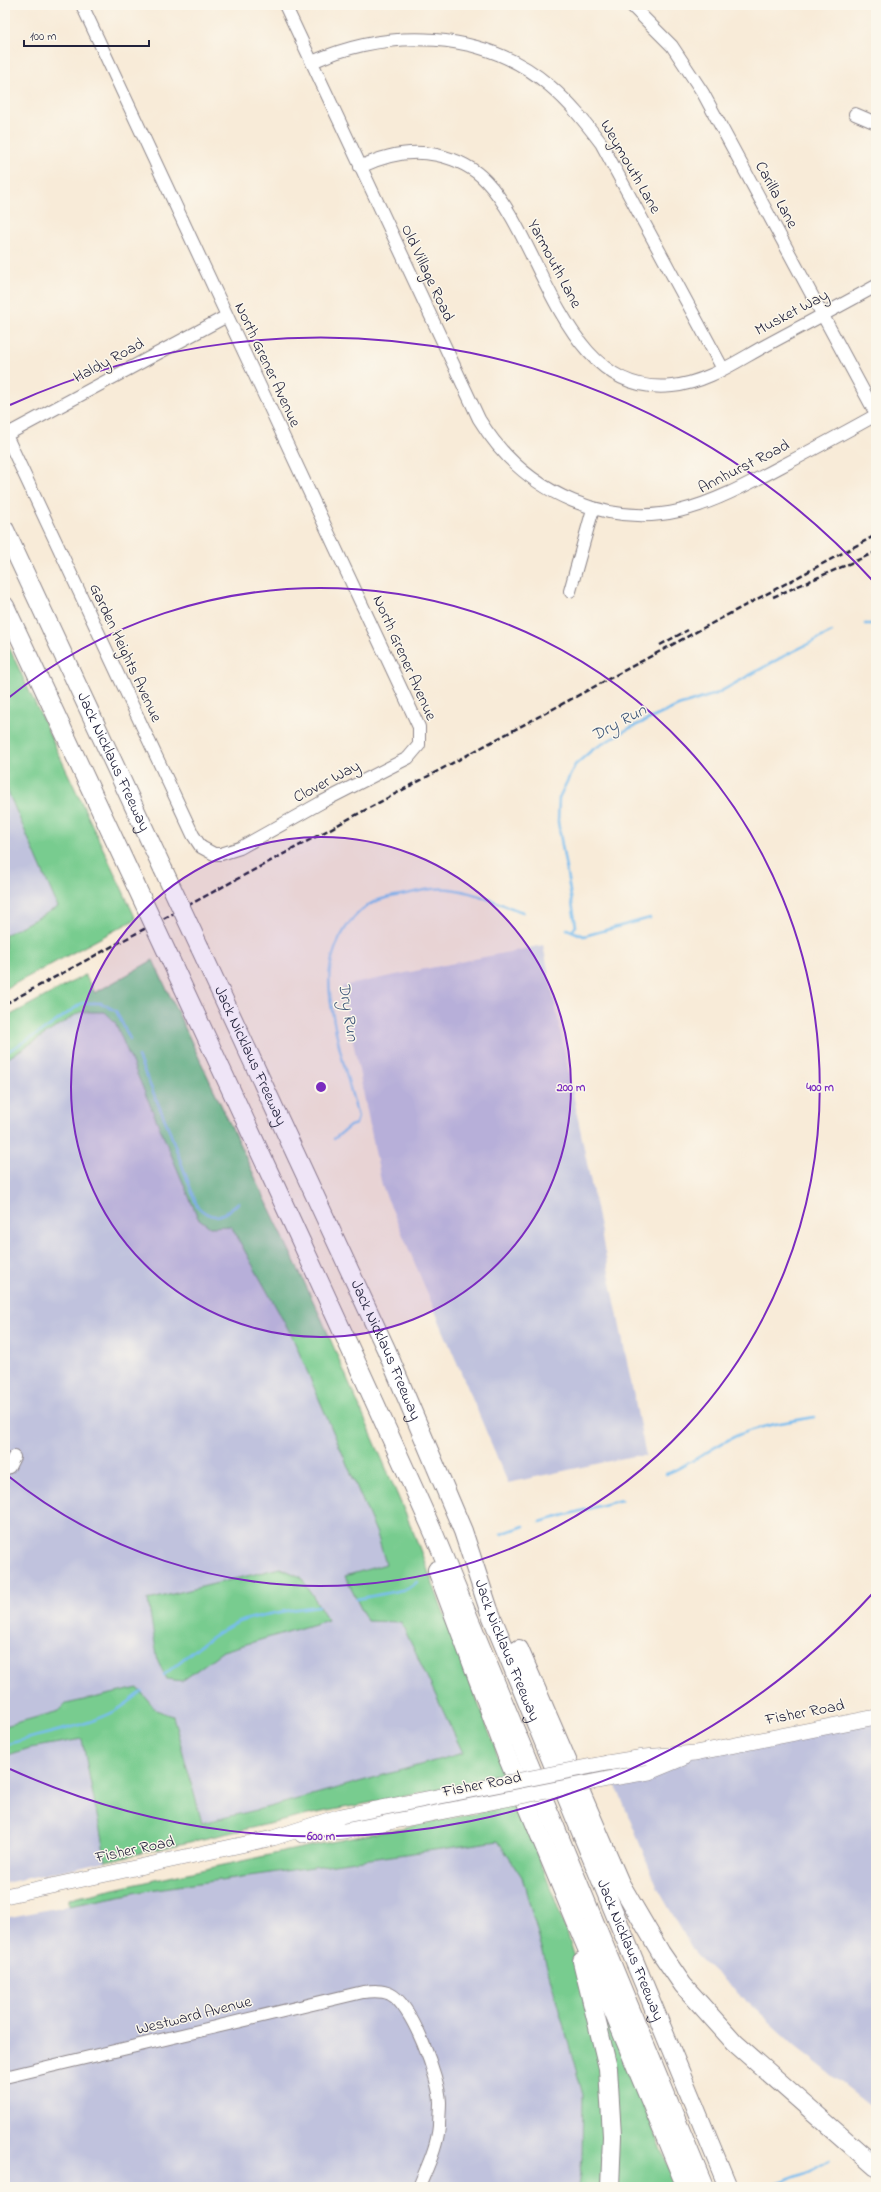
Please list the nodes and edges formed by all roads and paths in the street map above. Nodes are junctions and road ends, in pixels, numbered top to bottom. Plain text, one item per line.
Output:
1 (82, 5) edge
2 (285, 5) edge
3 (631, 5) edge
4 (312, 62) junction
5 (855, 114) dead end
6 (876, 123) edge
7 (360, 166) junction
8 (876, 286) edge
9 (823, 315) junction
10 (227, 316) junction
11 (723, 369) junction
12 (876, 414) edge
13 (6, 434) edge
14 (593, 509) junction
15 (5, 530) edge
16 (570, 591) dead end
17 (5, 606) edge
18 (420, 738) joint
19 (240, 848) joint
20 (386, 1430) junction
21 (14, 1457) dead end
22 (5, 1469) edge
23 (463, 1531) junction
24 (876, 1717) edge
25 (695, 1753) junction
26 (273, 1838) junction
27 (559, 1880) junction
28 (5, 1896) edge
29 (766, 2072) junction
30 (5, 2077) edge
31 (876, 2156) edge
32 (876, 2167) edge
33 (419, 2187) edge
34 (610, 2187) edge
35 (686, 2187) edge
36 (704, 2187) edge
37 (728, 2187) edge

1 - 10 street, North Grener Avenue
2 - 4 street, Old Village Road
3 - 9 street, Carilla Lane
4 - 7 street, Old Village Road
4 - 11 street, Weymouth Lane
5 - 6 street
7 - 11 street, Yarmouth Lane
7 - 14 street, Old Village Road
8 - 9 street, Musket Way
9 - 11 street, Musket Way
9 - 12 street, Carilla Lane
10 - 13 street, Haldy Road
10 - 18 street, North Grener Avenue
12 - 14 street, Annhurst Road
13 - 19 street, Garden Heights Avenue
14 - 16 street
15 - 23 highway, Jack Nicklaus Freeway, bridge
17 - 20 highway, Jack Nicklaus Freeway, bridge
18 - 19 street, Clover Way
20 - 27 highway
20 - 36 highway, Jack Nicklaus Freeway
21 - 22 street
23 - 29 highway
23 - 37 highway, Jack Nicklaus Freeway
24 - 25 main road, Fisher Road
25 - 26 main road, Fisher Road, bridge
25 - 26 main road, Fisher Road, bridge
26 - 28 main road, Fisher Road
27 - 34 highway
27 - 35 highway
29 - 31 highway
29 - 32 highway
30 - 33 street, Westward Avenue

